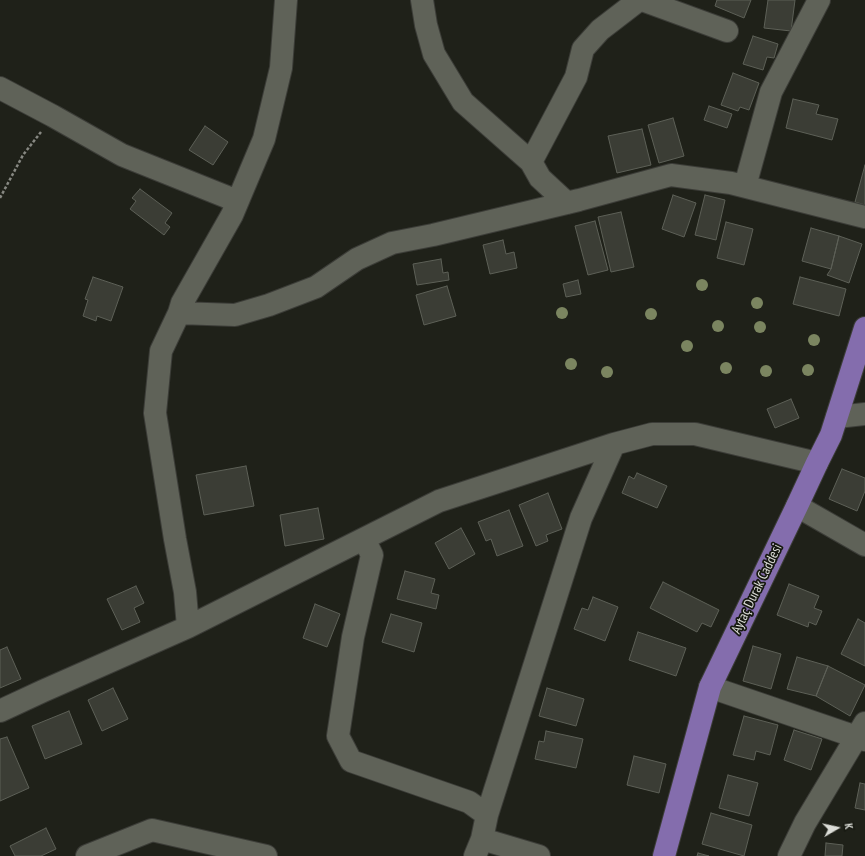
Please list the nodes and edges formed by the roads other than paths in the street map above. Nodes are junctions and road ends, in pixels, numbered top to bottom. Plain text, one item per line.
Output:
1 (286, 0) edge
2 (422, 0) edge
3 (640, 0) edge
4 (819, 0) edge
5 (727, 31) dead end
6 (0, 88) edge
7 (531, 162) junction
8 (745, 186) junction
9 (238, 201) junction
10 (567, 203) junction
11 (865, 217) edge
12 (179, 313) junction
13 (865, 328) edge
14 (865, 414) edge
15 (837, 417) junction
16 (614, 444) junction
17 (817, 463) junction
18 (797, 506) junction
19 (364, 539) junction
20 (865, 545) edge
21 (188, 627) junction
22 (710, 687) junction
23 (0, 711) edge
24 (862, 733) edge
25 (487, 815) junction
26 (479, 848) edge
27 (87, 856) edge
28 (266, 856) edge
29 (539, 856) edge
30 (664, 856) edge
31 (788, 856) edge

1 - 9 street
2 - 7 street
3 - 5 street
3 - 7 street
4 - 8 street
6 - 9 street
7 - 10 street
8 - 10 street
8 - 11 street
9 - 12 street
10 - 12 street
12 - 21 street
13 - 15 main road, Aytaç Durak Caddesi
14 - 15 street
15 - 17 main road, Aytaç Durak Caddesi
16 - 17 street
16 - 19 street
16 - 25 street
17 - 18 main road, Aytaç Durak Caddesi
18 - 20 street
18 - 22 main road, Aytaç Durak Caddesi
19 - 21 street
19 - 25 street
21 - 23 street
22 - 24 street
22 - 30 main road, Aytaç Durak Caddesi
24 - 31 street
25 - 26 street
26 - 29 street
27 - 28 street

